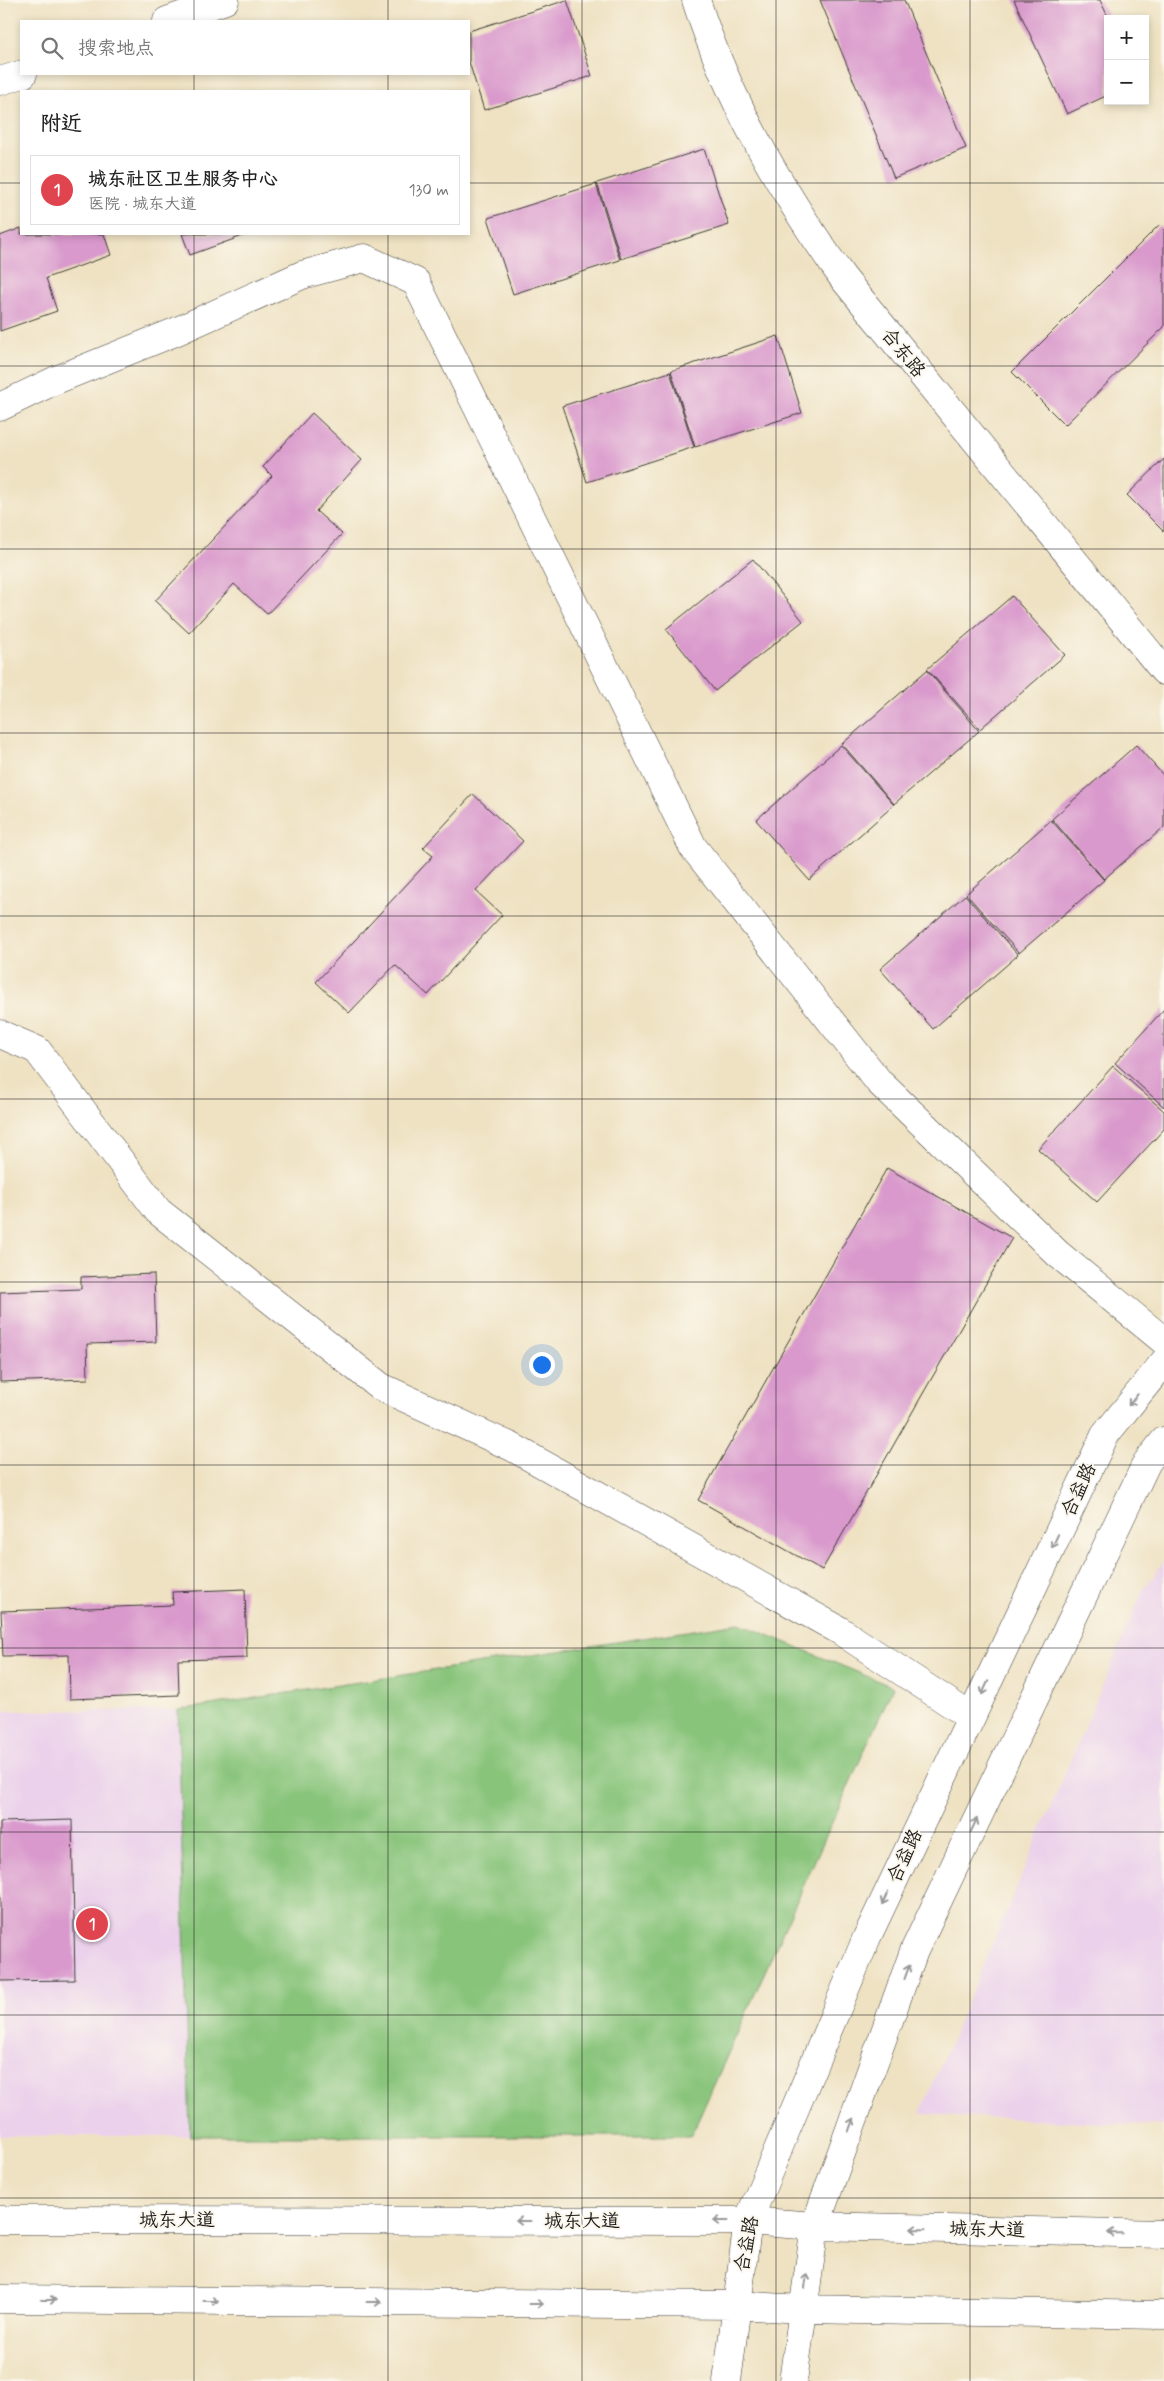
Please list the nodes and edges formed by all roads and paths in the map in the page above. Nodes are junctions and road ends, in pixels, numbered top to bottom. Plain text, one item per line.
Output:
1 (225, 0) edge
2 (696, 0) edge
3 (170, 20) edge
4 (20, 75) edge
5 (0, 81) edge
6 (0, 407) edge
7 (1164, 671) edge
8 (0, 1034) edge
9 (1164, 1341) edge
10 (1164, 1362) edge
11 (1164, 1441) edge
12 (971, 1718) junction
13 (0, 2220) edge
14 (748, 2221) junction
15 (815, 2226) junction
16 (1164, 2234) edge
17 (0, 2300) edge
18 (736, 2305) junction
19 (802, 2308) junction
20 (1164, 2315) edge
21 (727, 2381) edge
22 (793, 2381) edge

1 - 3 main road
2 - 7 main road, 合东路
4 - 5 main road
6 - 9 main road
8 - 12 main road
10 -> 12 main road, 合益路
15 -> 11 main road
12 -> 14 main road, 合益路
14 -> 13 main road, 城东大道
14 - 15 main road, 城东大道
14 - 18 main road, 合益路
16 -> 15 main road, 城东大道
19 -> 15 main road
17 -> 18 main road
18 - 19 main road
18 - 21 main road, 合益路
19 - 20 main road
19 - 22 main road

